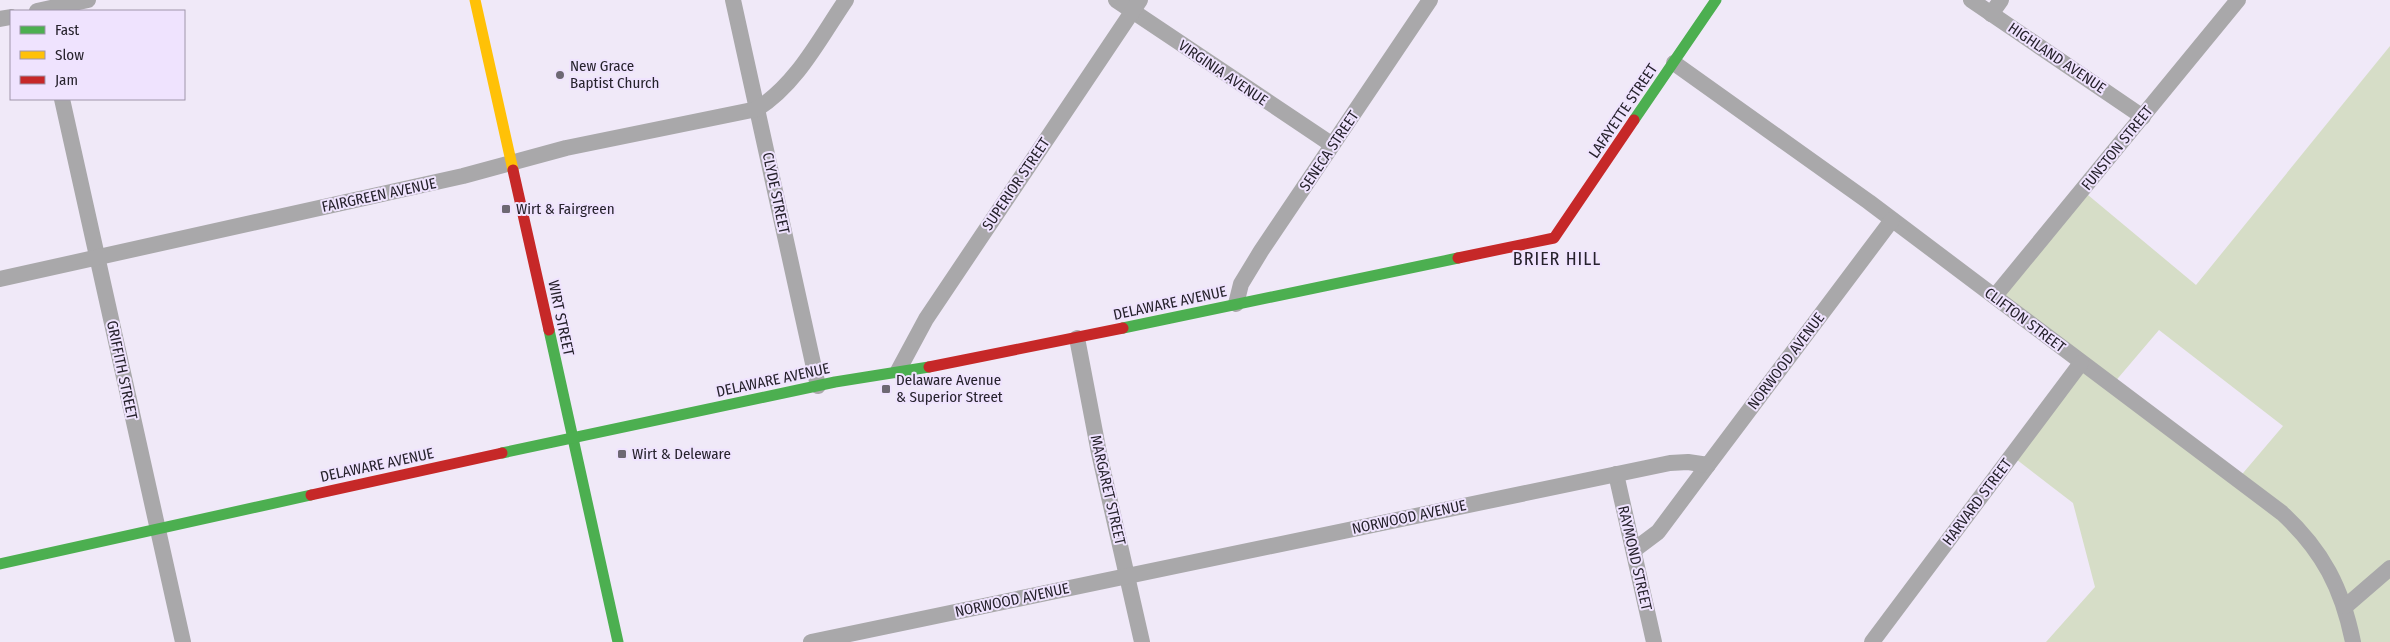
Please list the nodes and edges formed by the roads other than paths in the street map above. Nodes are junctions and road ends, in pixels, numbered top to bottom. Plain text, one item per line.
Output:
1 (88, 0) edge
2 (476, 0) edge
3 (733, 0) edge
4 (846, 0) edge
5 (1116, 0) edge
6 (1430, 0) edge
7 (1716, 0) edge
8 (1971, 0) edge
9 (2000, 0) edge
10 (2238, 0) edge
11 (1136, 5) edge
12 (41, 8) edge
13 (1991, 14) junction
14 (1674, 63) junction
15 (62, 100) edge
16 (757, 109) junction
17 (2143, 117) junction
18 (1331, 144) junction
19 (512, 163) junction
20 (1892, 220) junction
21 (1554, 238) joint
22 (97, 257) junction
23 (0, 279) edge
24 (1995, 296) junction
25 (1236, 304) junction
26 (1077, 338) junction
27 (2081, 363) junction
28 (898, 371) junction
29 (818, 386) junction
30 (572, 437) junction
31 (1708, 465) junction
32 (1616, 474) junction
33 (158, 529) junction
34 (1634, 550) junction
35 (0, 564) edge
36 (2390, 568) edge
37 (1127, 576) junction
38 (2346, 606) junction
39 (182, 642) edge
40 (618, 642) edge
41 (811, 642) edge
42 (1142, 642) edge
43 (1654, 642) edge
44 (1872, 642) edge
45 (2353, 642) edge

1 - 12 street
2 - 19 street, WIRT STREET
3 - 16 street, CLYDE STREET
4 - 16 street
5 - 11 street, VIRGINIA AVENUE
6 - 18 street, SENECA STREET
7 - 14 street, LAFAYETTE STREET
8 - 13 street, HIGHLAND AVENUE
9 - 13 street
10 - 17 street, FUNSTON STREET
11 - 18 street, VIRGINIA AVENUE
11 - 28 street, SUPERIOR STREET
13 - 17 street, HIGHLAND AVENUE
14 - 20 street, CLIFTON STREET
14 - 21 street, LAFAYETTE STREET
15 - 22 street, GRIFFITH STREET
16 - 19 street, FAIRGREEN AVENUE
16 - 29 street, CLYDE STREET
17 - 24 street, FUNSTON STREET
18 - 25 street, SENECA STREET
19 - 22 street, FAIRGREEN AVENUE
19 - 30 street, WIRT STREET
20 - 24 street, CLIFTON STREET
20 - 31 street, NORWOOD AVENUE
21 - 25 street, DELAWARE AVENUE
22 - 23 street, FAIRGREEN AVENUE
22 - 33 street, GRIFFITH STREET
24 - 27 street, CLIFTON STREET
25 - 26 street, DELAWARE AVENUE
26 - 28 street, DELAWARE AVENUE
26 - 37 street, MARGARET STREET
27 - 38 street, CLIFTON STREET
27 - 44 street, HARVARD STREET
28 - 29 street, DELAWARE AVENUE
29 - 30 street, DELAWARE AVENUE
30 - 33 street, DELAWARE AVENUE
30 - 40 street, WIRT STREET
31 - 32 street, NORWOOD AVENUE
31 - 34 street
32 - 34 street, RAYMOND STREET
32 - 37 street, NORWOOD AVENUE
33 - 35 street, DELAWARE AVENUE
33 - 39 street, GRIFFITH STREET
34 - 43 street, RAYMOND STREET
36 - 38 street
37 - 41 street, NORWOOD AVENUE
37 - 42 street, MARGARET STREET
38 - 45 street, CLIFTON STREET

